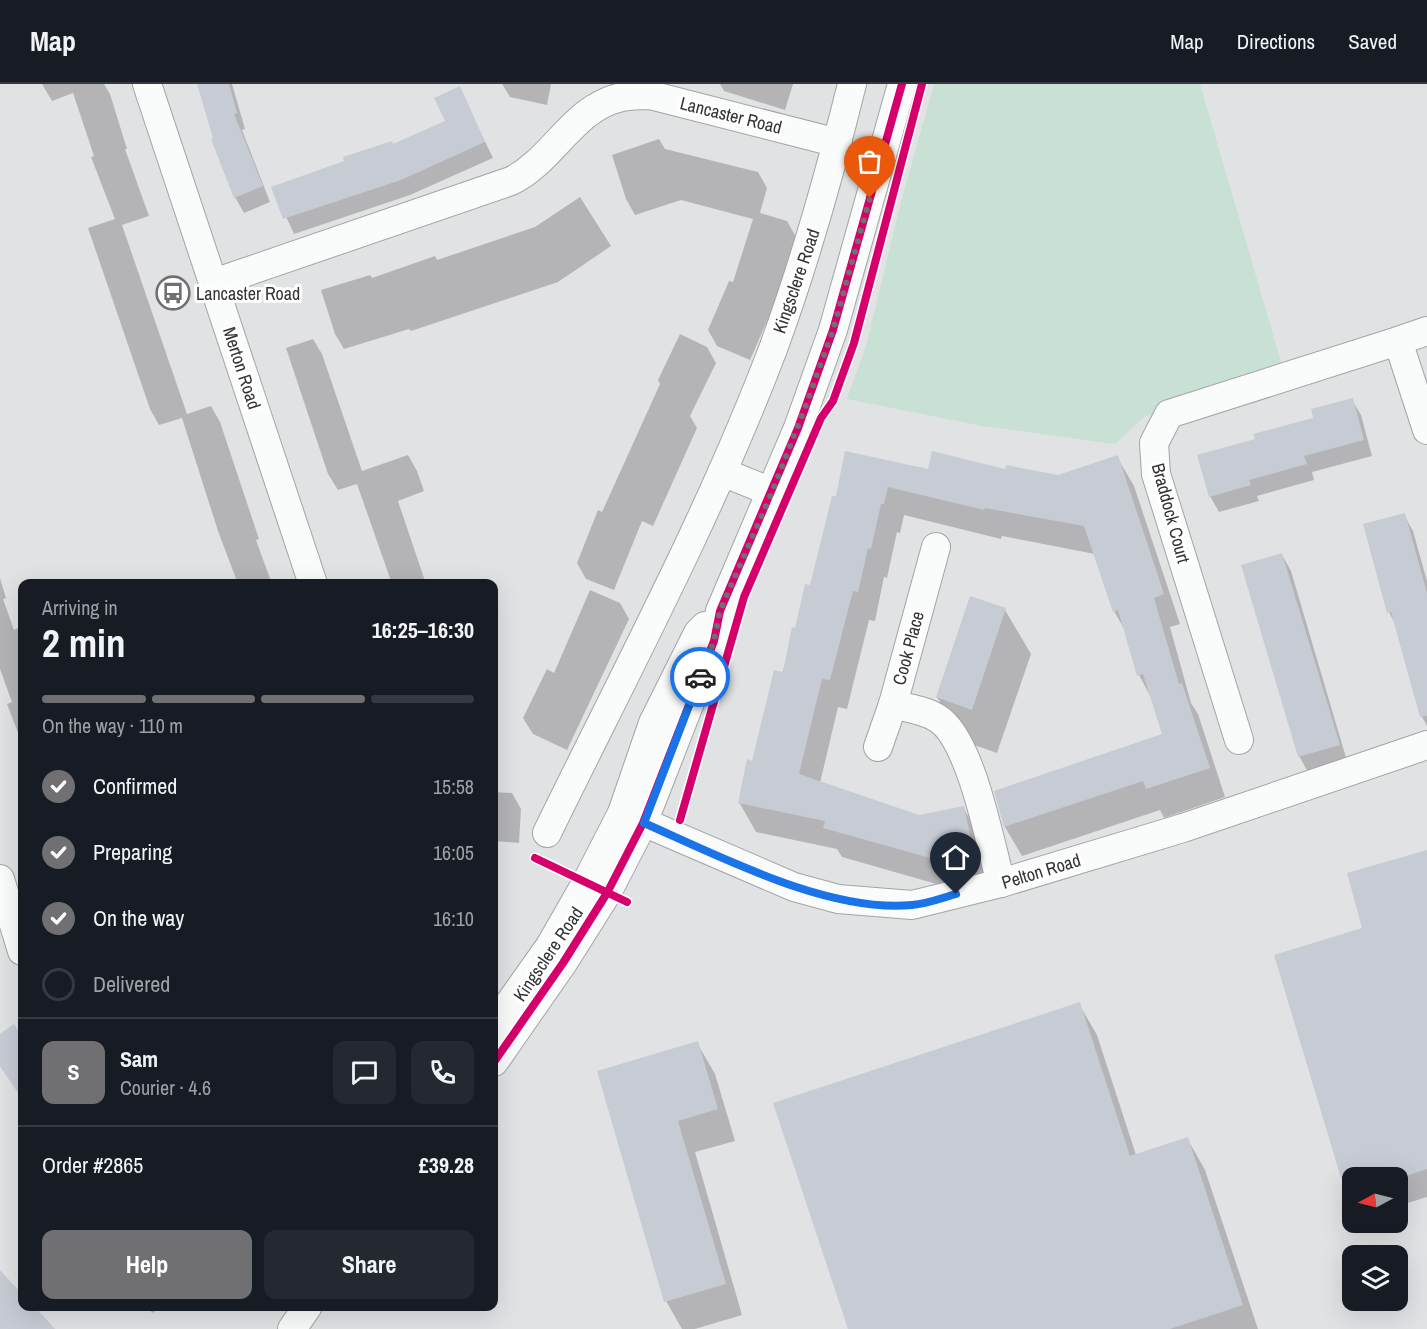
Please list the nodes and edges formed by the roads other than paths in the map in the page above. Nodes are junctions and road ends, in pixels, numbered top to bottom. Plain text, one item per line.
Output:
1 (147, 84) edge
2 (852, 84) edge
3 (902, 84) edge
4 (620, 90) edge
5 (838, 143) junction
6 (214, 282) junction
7 (1427, 331) edge
8 (1398, 340) junction
9 (1427, 430) edge
10 (722, 472) junction
11 (772, 492) junction
12 (936, 547) dead end
13 (311, 579) edge
14 (893, 704) junction
15 (1239, 740) dead end
16 (1427, 745) edge
17 (878, 747) dead end
18 (633, 818) junction
19 (547, 833) dead end
20 (0, 879) edge
21 (1001, 883) junction
22 (18, 938) edge
23 (506, 1009) edge
24 (498, 1043) edge
25 (305, 1311) edge
26 (292, 1329) edge

1 - 6 street, Merton Road
2 - 5 street, Kingsclere Road
3 - 11 street, Kingsclere Road
4 - 5 street, Lancaster Road
4 - 6 street, Lancaster Road
5 - 10 street, Kingsclere Road
6 - 13 street, Merton Road
7 - 8 street, Braddock Court
8 - 9 street
8 - 15 street, Braddock Court
10 - 11 street
10 - 19 street, Kingsclere Road
11 - 18 street, Kingsclere Road
12 - 14 street, Cook Place
14 - 17 street
14 - 21 street, Cook Place
16 - 21 street, Pelton Road
18 - 21 street, Pelton Road
18 - 23 street, Kingsclere Road
20 - 22 street
23 - 24 street, Kingsclere Road
25 - 26 street

